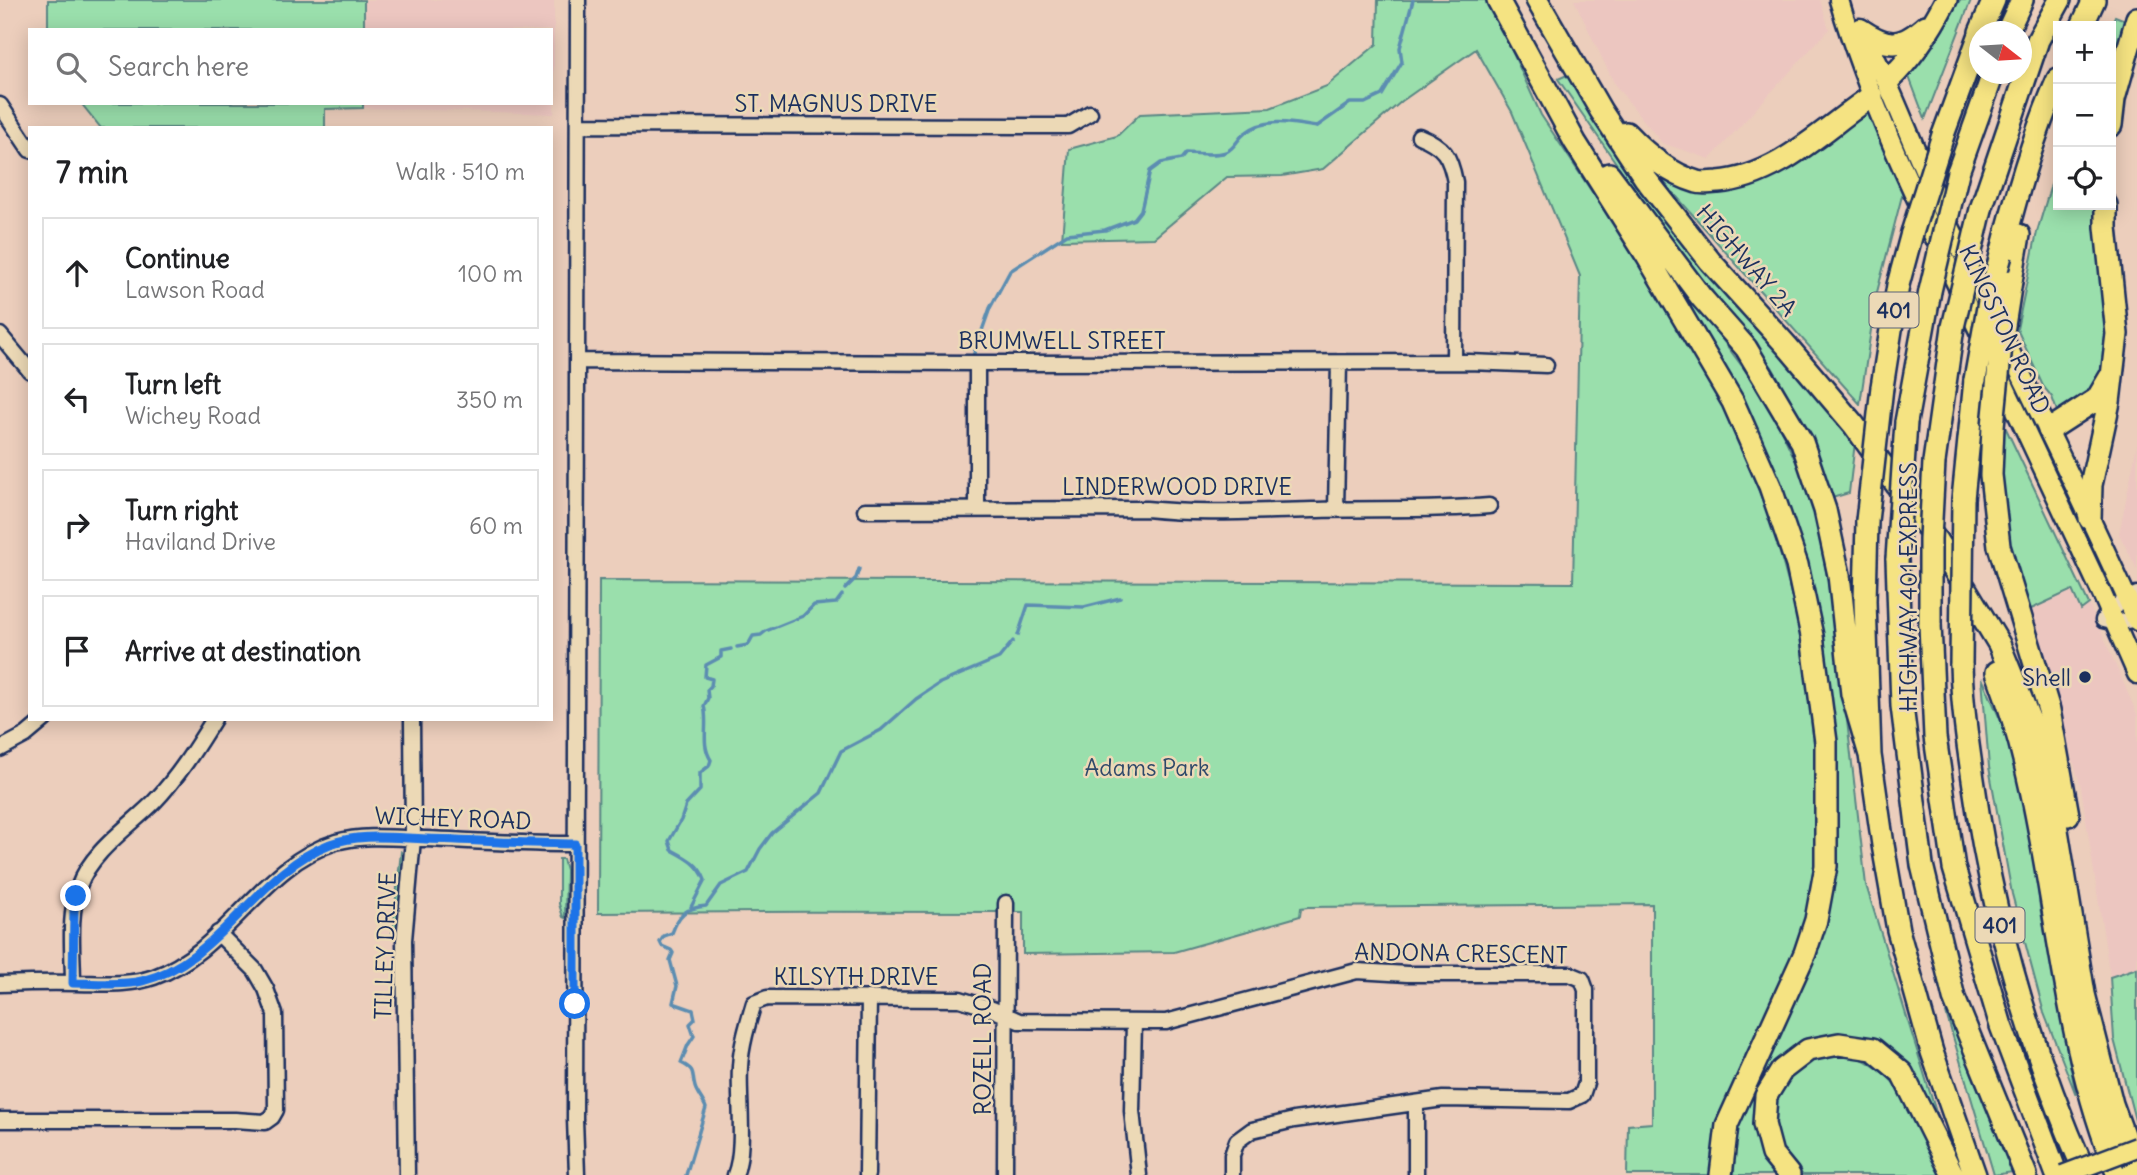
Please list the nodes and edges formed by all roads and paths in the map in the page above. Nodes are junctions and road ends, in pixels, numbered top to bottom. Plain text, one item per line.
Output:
1 (578, 0) edge
2 (1537, 0) edge
3 (1839, 0) edge
4 (1844, 0) edge
5 (1994, 0) edge
6 (2022, 0) edge
7 (2060, 0) edge
8 (2094, 0) edge
9 (1500, 4) edge
10 (1942, 8) edge
11 (2137, 18) edge
12 (1985, 21) edge
13 (2012, 21) edge
14 (2084, 21) edge
15 (1861, 30) junction
16 (1969, 63) edge
17 (1583, 80) junction
18 (1989, 84) edge
19 (2056, 84) edge
20 (1880, 88) junction
21 (2116, 92) edge
22 (2048, 103) junction
23 (0, 105) edge
24 (1090, 113) dead end
25 (578, 125) junction
26 (1419, 136) dead end
27 (28, 147) edge
28 (2106, 210) edge
29 (0, 335) edge
30 (577, 361) junction
31 (1454, 362) junction
32 (976, 363) junction
33 (1339, 363) junction
34 (1546, 365) dead end
35 (28, 369) edge
36 (2113, 372) junction
37 (2049, 430) junction
38 (2029, 440) junction
39 (1489, 506) dead end
40 (977, 508) junction
41 (1336, 509) junction
42 (865, 510) dead end
43 (2090, 519) junction
44 (1936, 540) junction
45 (2132, 596) edge
46 (2112, 616) junction
47 (2137, 620) edge
48 (2137, 674) edge
49 (43, 721) edge
50 (213, 721) edge
51 (412, 721) edge
52 (0, 748) edge
53 (1870, 755) junction
54 (413, 839) junction
55 (575, 844) junction
56 (1006, 903) dead end
57 (218, 933) junction
58 (73, 983) junction
59 (0, 984) edge
60 (869, 999) junction
61 (1005, 1016) junction
62 (1134, 1022) junction
63 (1416, 1104) junction
64 (2112, 1104) junction
65 (0, 1120) edge
66 (2137, 1147) edge
67 (2137, 1172) edge
68 (407, 1175) edge
69 (577, 1175) edge
70 (735, 1175) edge
71 (867, 1175) edge
72 (1005, 1175) edge
73 (1139, 1175) edge
74 (1232, 1175) edge
75 (1416, 1175) edge
76 (1721, 1175) edge
77 (1789, 1175) edge
78 (1953, 1175) edge
79 (1975, 1175) edge
80 (2026, 1175) edge
81 (2060, 1175) edge
82 (2086, 1175) edge
83 (2118, 1175) edge
84 (2126, 1175) edge

1 - 25 street
2 - 17 highway, HIGHWAY 2A
3 - 20 main road, KINGSTON ROAD
4 - 15 main road, KINGSTON ROAD
5 - 12 highway, 401
6 - 13 highway
7 - 81 highway, HIGHWAY 401 EXPRESS / 401, bridge
8 - 14 highway
9 - 53 highway
9 - 76 highway
10 - 15 highway
10 - 20 highway
11 - 21 highway
15 - 20 main road, KINGSTON ROAD
16 - 53 highway, 401, bridge
17 - 20 highway
17 - 44 highway, HIGHWAY 2A
18 - 80 highway, HIGHWAY 401 EXPRESS / 401, bridge
19 - 22 highway, 401
20 - 37 main road, KINGSTON ROAD
20 - 38 main road, KINGSTON ROAD
22 - 64 highway, bridge
22 - 82 highway, 401, bridge
23 - 27 street
24 - 25 street, ST. MAGNUS DRIVE
25 - 30 street
26 - 31 street
28 - 36 highway
29 - 35 street
30 - 32 street, BRUMWELL STREET
30 - 55 street
31 - 33 street, BRUMWELL STREET
31 - 34 street, BRUMWELL STREET
32 - 33 street, BRUMWELL STREET
32 - 40 street
33 - 41 street
36 - 37 highway
36 - 43 highway
37 - 38 main road
37 - 43 main road, KINGSTON ROAD
38 - 46 main road, KINGSTON ROAD
39 - 41 street, LINDERWOOD DRIVE
40 - 41 street, LINDERWOOD DRIVE
40 - 42 street, LINDERWOOD DRIVE
43 - 45 main road, KINGSTON ROAD
44 - 64 highway
44 - 83 highway
45 - 46 street
45 - 47 main road, KINGSTON ROAD
46 - 47 street
46 - 48 main road, KINGSTON ROAD
49 - 52 street
50 - 58 street
51 - 54 street, TILLEY DRIVE
53 - 79 highway, 401
54 - 55 street, WICHEY ROAD
54 - 57 street, WICHEY ROAD
54 - 68 street, TILLEY DRIVE
55 - 69 street
56 - 61 street, ROZELL ROAD
57 - 58 street, WICHEY ROAD
57 - 65 street
58 - 59 street, WICHEY ROAD
60 - 61 street, KILSYTH DRIVE
60 - 70 street, KILSYTH DRIVE
60 - 71 street
61 - 62 street, ANDONA CRESCENT
61 - 72 street, ROZELL ROAD
62 - 63 street, ANDONA CRESCENT
62 - 73 street
63 - 74 street, ANDONA CRESCENT
63 - 75 street
64 - 67 highway
66 - 81 main road, bridge
67 - 84 main road, bridge
77 - 78 highway

